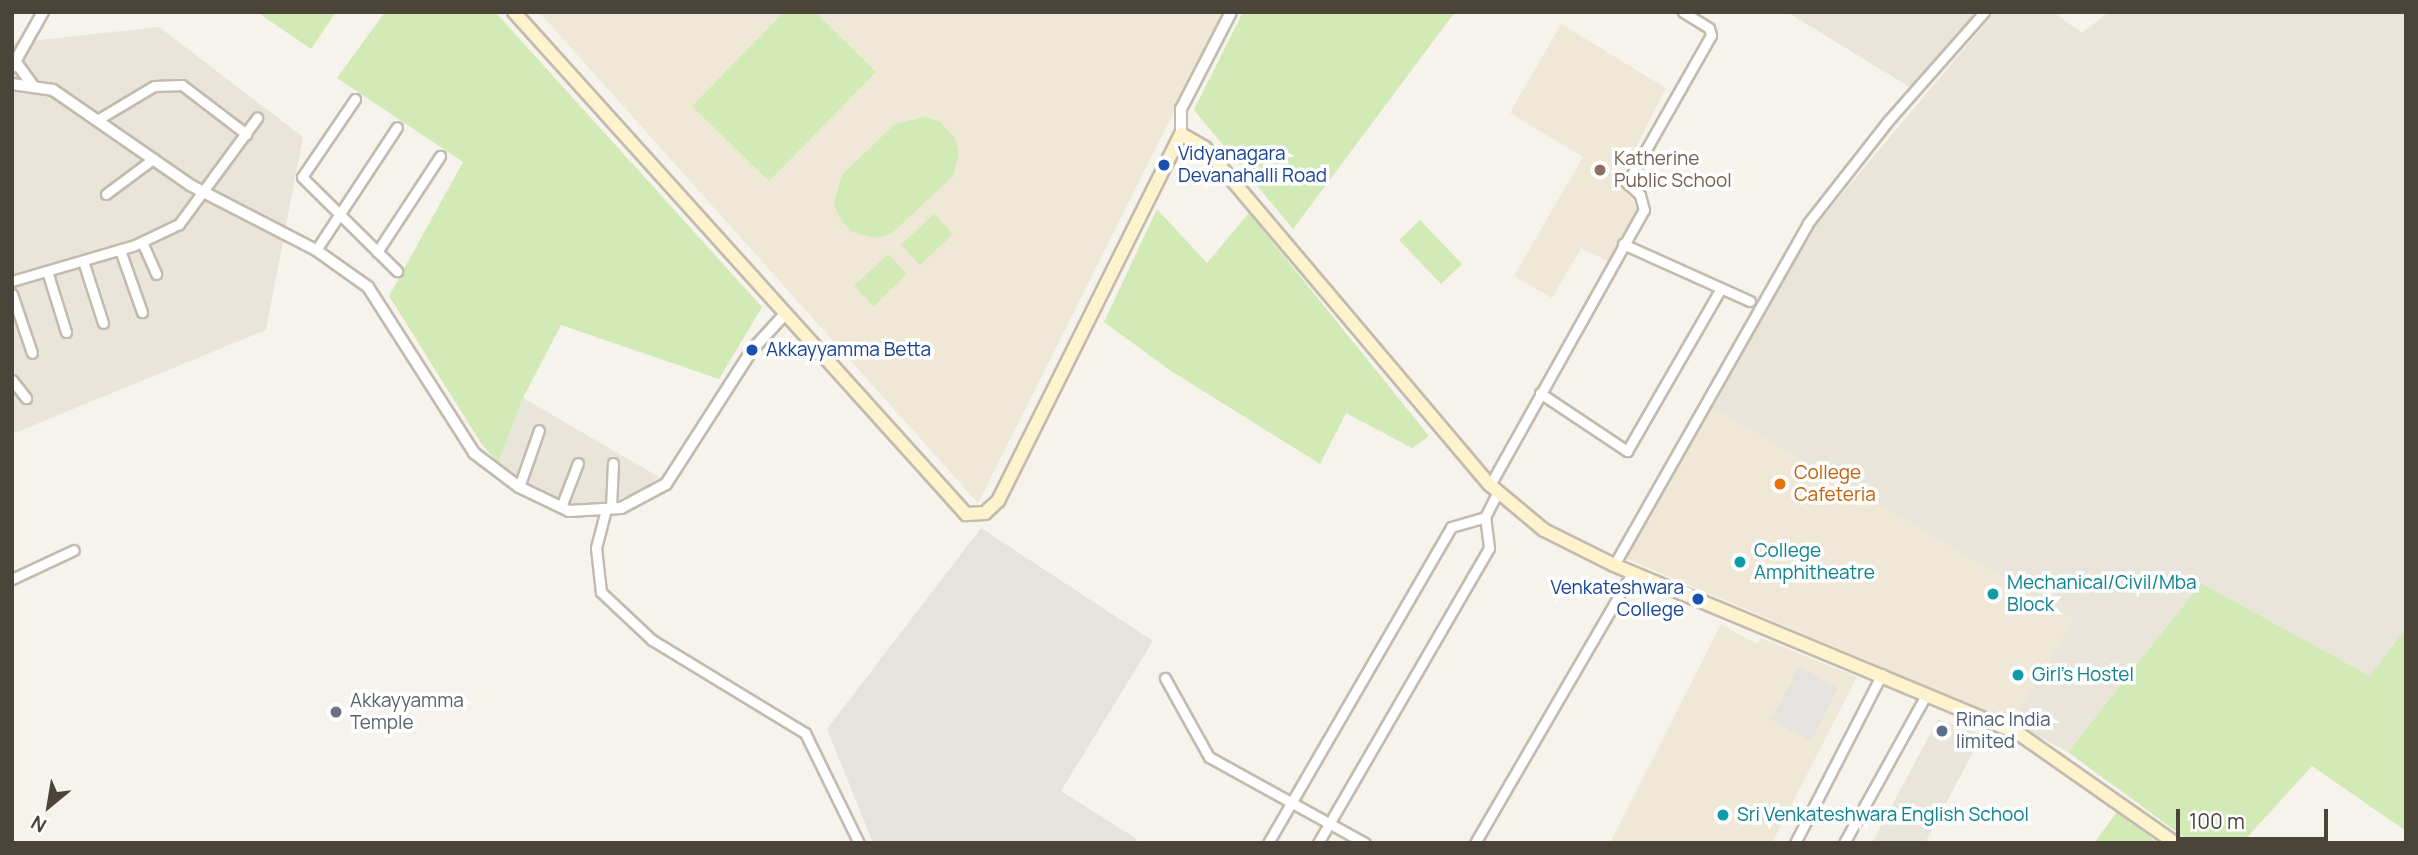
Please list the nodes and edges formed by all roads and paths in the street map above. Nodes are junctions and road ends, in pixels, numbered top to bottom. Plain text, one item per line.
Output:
1 (43, 12) edge
2 (514, 12) edge
3 (1231, 12) edge
4 (1683, 12) edge
5 (1984, 12) edge
6 (14, 64) edge
7 (12, 84) edge
8 (34, 87) junction
9 (355, 99) dead end
10 (257, 118) dead end
11 (97, 120) junction
12 (397, 127) dead end
13 (246, 134) junction
14 (1181, 134) junction
15 (440, 156) dead end
16 (153, 159) junction
17 (204, 192) junction
18 (106, 194) dead end
19 (339, 216) junction
20 (142, 242) junction
21 (1622, 244) junction
22 (120, 250) junction
23 (316, 250) junction
24 (377, 251) junction
25 (83, 261) junction
26 (47, 271) junction
27 (397, 271) dead end
28 (156, 274) dead end
29 (12, 281) edge
30 (1721, 288) junction
31 (12, 294) edge
32 (1750, 301) dead end
33 (142, 312) dead end
34 (784, 315) junction
35 (103, 323) dead end
36 (66, 332) dead end
37 (32, 353) dead end
38 (12, 380) edge
39 (1540, 393) junction
40 (26, 398) dead end
41 (540, 430) dead end
42 (578, 463) dead end
43 (613, 463) dead end
44 (519, 487) junction
45 (1494, 489) junction
46 (561, 507) junction
47 (609, 508) junction
48 (1485, 517) junction
49 (74, 550) dead end
50 (1614, 565) junction
51 (1632, 573) junction
52 (12, 579) edge
53 (1882, 674) junction
54 (1165, 678) dead end
55 (1927, 693) junction
56 (1293, 801) junction
57 (1330, 822) junction
58 (859, 843) edge
59 (1268, 843) edge
60 (1318, 843) edge
61 (1365, 843) edge
62 (1475, 843) edge
63 (1795, 843) edge
64 (1844, 843) edge
65 (2175, 843) edge

1 - 6 street
2 - 34 main road
3 - 14 street
4 - 21 street
5 - 50 street
6 - 8 street
7 - 8 street
8 - 11 street
9 - 19 street
10 - 13 street
11 - 13 street
11 - 16 street
12 - 19 street
13 - 17 street
14 - 34 main road
14 - 45 main road
15 - 24 street
16 - 17 street
16 - 18 street
17 - 20 street
17 - 23 street
19 - 23 street
19 - 24 street
20 - 22 street
20 - 28 street
21 - 30 street
21 - 39 street
22 - 25 street
22 - 33 street
23 - 44 street
24 - 27 street
25 - 26 street
25 - 35 street
26 - 29 street
26 - 36 street
30 - 32 street
30 - 39 street
31 - 37 street
34 - 47 street
38 - 40 street
39 - 45 street
41 - 44 street
42 - 46 street
43 - 47 street
44 - 46 street
45 - 48 street
45 - 50 main road
46 - 47 street
47 - 58 street
48 - 56 street
48 - 57 street
49 - 52 street
50 - 51 main road
51 - 53 main road
51 - 62 street
53 - 55 main road
53 - 63 street
54 - 56 street
55 - 64 street
55 - 65 main road
56 - 57 street
56 - 59 street
57 - 60 street
57 - 61 street

